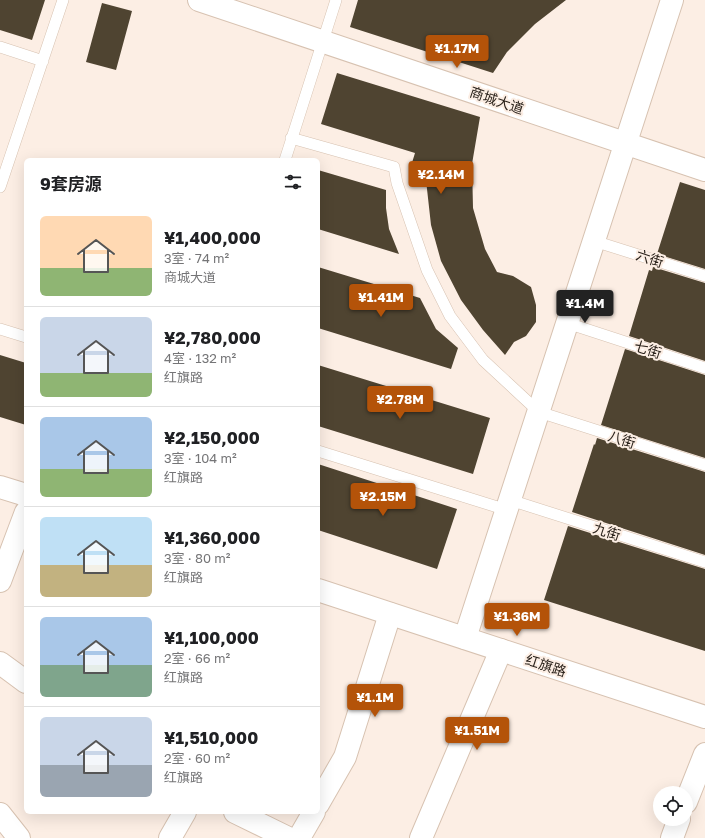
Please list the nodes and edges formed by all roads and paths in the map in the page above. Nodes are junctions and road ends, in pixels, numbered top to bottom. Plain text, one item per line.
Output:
1 (63, 0) edge
2 (199, 0) edge
3 (336, 0) edge
4 (672, 0) edge
5 (322, 41) junction
6 (0, 46) edge
7 (43, 61) junction
8 (292, 138) junction
9 (626, 143) junction
10 (286, 158) edge
11 (705, 170) edge
12 (0, 187) edge
13 (594, 241) junction
14 (705, 276) edge
15 (567, 323) junction
16 (0, 329) edge
17 (24, 336) edge
18 (705, 368) edge
19 (539, 412) junction
20 (320, 452) edge
21 (705, 465) edge
22 (0, 486) edge
23 (24, 494) edge
24 (508, 505) junction
25 (24, 517) edge
26 (705, 562) edge
27 (0, 581) edge
28 (320, 591) edge
29 (390, 614) junction
30 (465, 638) junction
31 (501, 650) junction
32 (0, 663) edge
33 (24, 681) edge
34 (705, 717) edge
35 (705, 754) edge
36 (692, 786) edge
37 (320, 801) edge
38 (0, 814) edge
39 (184, 814) edge
40 (239, 814) edge
41 (313, 814) edge
42 (676, 826) edge
43 (20, 838) edge
44 (170, 838) edge
45 (288, 838) edge
46 (299, 838) edge
47 (421, 838) edge
48 (672, 838) edge

1 - 7 lane
2 - 5 street, 商城大道
3 - 5 lane
4 - 9 street
5 - 8 lane
5 - 9 street, 商城大道
6 - 7 lane
7 - 12 lane
8 - 10 lane
8 - 19 lane
9 - 11 street, 商城大道
9 - 13 street
13 - 14 lane, 六街
13 - 15 street
15 - 18 lane, 七街
15 - 19 street
16 - 17 lane
19 - 21 lane, 八街
19 - 24 street
20 - 24 lane, 九街
22 - 23 street
24 - 26 lane, 九街
24 - 30 street
25 - 27 street
28 - 29 street, 红旗路
29 - 30 street, 红旗路
29 - 37 street
30 - 31 street, 红旗路
31 - 34 street, 红旗路
31 - 47 street
32 - 33 street
35 - 36 street
38 - 43 street
39 - 44 street
40 - 45 street
41 - 46 street
42 - 48 street

